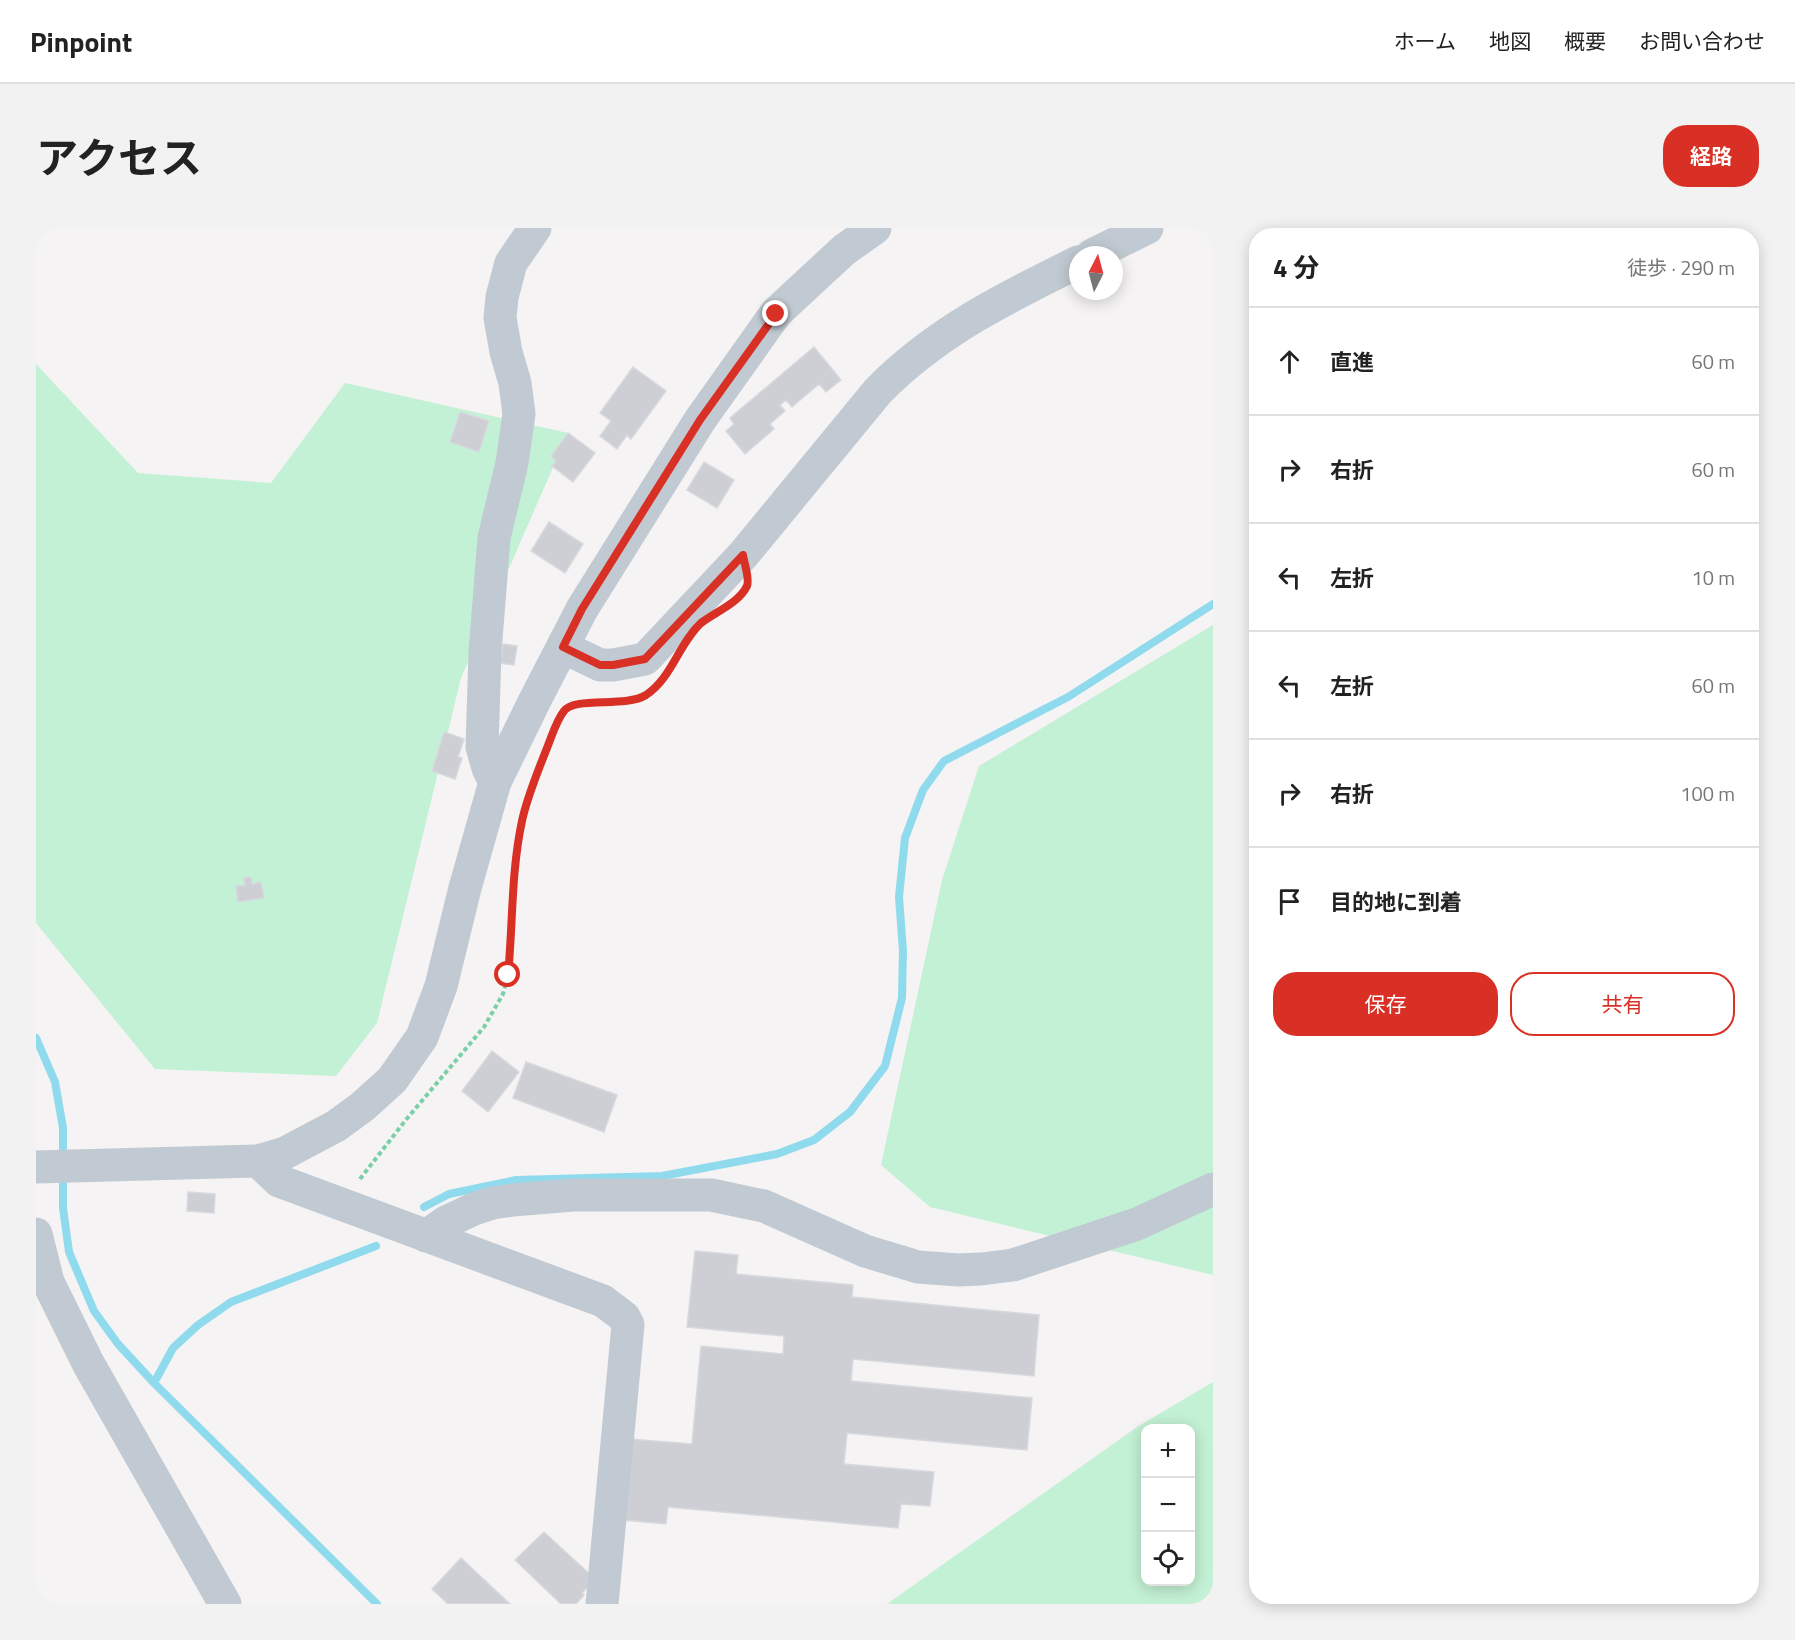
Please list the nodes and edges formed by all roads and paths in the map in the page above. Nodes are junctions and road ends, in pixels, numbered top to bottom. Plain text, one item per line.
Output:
1 (534, 228) edge
2 (875, 228) edge
3 (1147, 228) edge
4 (1110, 246) edge
5 (1069, 266) edge
6 (563, 647) junction
7 (659, 682) dead end
8 (562, 714) dead end
9 (546, 751) dead end
10 (495, 782) junction
11 (258, 1161) junction
12 (45, 1168) edge
13 (1213, 1189) edge
14 (342, 1205) junction
15 (36, 1234) edge
16 (426, 1236) junction
17 (225, 1604) edge
18 (602, 1604) edge

1 - 10 street
2 - 6 street
3 - 4 street
5 - 6 street
6 - 10 street
7 - 8 path
9 - 14 path
10 - 11 street
11 - 12 street
11 - 14 street
13 - 16 street
14 - 16 street
15 - 17 street
16 - 18 street

